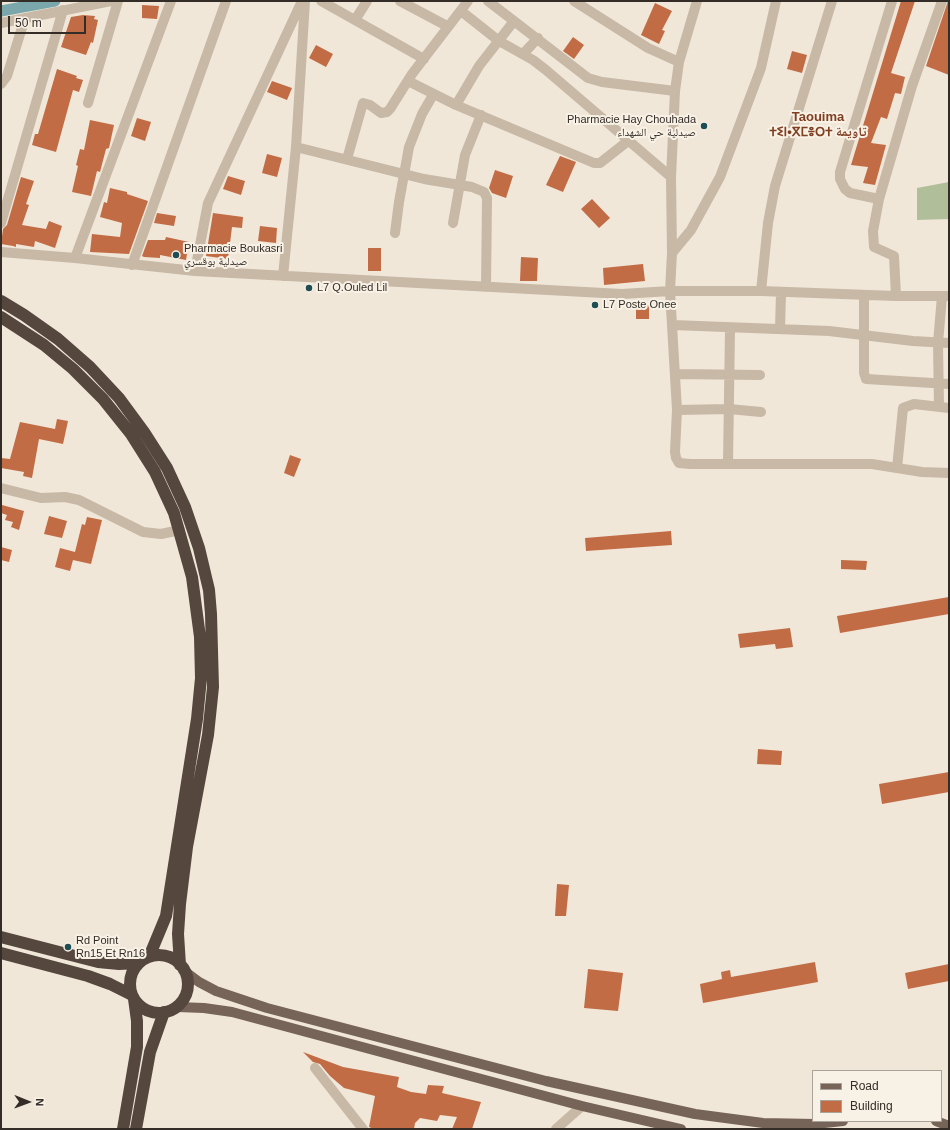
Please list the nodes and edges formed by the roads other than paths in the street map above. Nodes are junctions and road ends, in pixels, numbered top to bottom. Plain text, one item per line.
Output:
1 (111, 1) edge
2 (118, 1) edge
3 (171, 1) edge
4 (226, 1) edge
5 (302, 1) edge
6 (305, 1) edge
7 (321, 1) edge
8 (367, 1) edge
9 (400, 1) edge
10 (468, 1) edge
11 (488, 1) edge
12 (574, 1) edge
13 (697, 1) edge
14 (776, 1) edge
15 (832, 1) edge
16 (891, 1) edge
17 (942, 1) edge
18 (63, 10) junction
19 (461, 11) junction
20 (25, 18) junction
21 (354, 20) junction
22 (514, 21) junction
23 (1, 23) edge
24 (447, 26) junction
25 (538, 38) junction
26 (499, 41) junction
27 (523, 54) junction
28 (424, 59) junction
29 (679, 62) junction
30 (408, 81) junction
31 (1, 84) edge
32 (675, 91) junction
33 (433, 94) junction
34 (88, 103) dead end
35 (456, 105) junction
36 (481, 115) junction
37 (628, 141) junction
38 (296, 148) junction
39 (347, 159) junction
40 (404, 174) junction
41 (671, 177) junction
42 (458, 185) junction
43 (879, 199) junction
44 (1, 223) edge
45 (453, 223) dead end
46 (395, 232) dead end
47 (1, 252) edge
48 (672, 252) junction
49 (76, 258) junction
50 (132, 265) junction
51 (195, 271) junction
52 (283, 276) junction
53 (486, 287) junction
54 (670, 291) junction
55 (761, 291) junction
56 (781, 293) junction
57 (864, 296) junction
58 (896, 296) junction
59 (946, 296) edge
60 (1, 301) edge
61 (1, 317) edge
62 (673, 325) junction
63 (730, 328) junction
64 (780, 329) junction
65 (864, 335) junction
66 (938, 343) junction
67 (949, 343) edge
68 (675, 374) junction
69 (729, 374) junction
70 (760, 375) dead end
71 (944, 384) edge
72 (944, 408) edge
73 (728, 409) junction
74 (677, 410) junction
75 (761, 412) dead end
76 (728, 463) junction
77 (897, 468) junction
78 (949, 473) edge
79 (1, 488) edge
80 (180, 530) junction
81 (1, 937) edge
82 (1, 953) edge
83 (144, 960) junction
84 (182, 967) junction
85 (133, 997) junction
86 (177, 1007) junction
87 (164, 1012) junction
88 (315, 1068) dead end
89 (582, 1106) junction
90 (834, 1122) edge
91 (938, 1122) edge
92 (949, 1126) edge
93 (123, 1129) edge
94 (136, 1129) edge
95 (363, 1129) edge
96 (556, 1129) edge
97 (681, 1129) edge

1 - 18 street
2 - 34 street
3 - 49 street
4 - 50 street
5 - 51 street
6 - 38 street
7 - 21 street
8 - 21 street
9 - 24 street
10 - 19 street
11 - 22 street
12 - 29 street
13 - 29 street
14 - 48 street
15 - 55 street
16 - 43 street
17 - 43 street
18 - 20 street
18 - 44 street
19 - 24 street
19 - 26 street
20 - 23 street
20 - 31 street
21 - 28 street
22 - 25 street
22 - 26 street
24 - 28 street
25 - 27 street
25 - 32 street
26 - 27 street
26 - 35 street
27 - 37 street
28 - 30 street
29 - 32 street
30 - 33 street
30 - 39 street
32 - 41 street
33 - 35 street
33 - 40 street
35 - 36 street
36 - 37 street
36 - 42 street
37 - 41 street
38 - 39 street
38 - 52 street
39 - 40 street
40 - 42 street
40 - 46 street
41 - 48 street
42 - 45 street
42 - 53 street
43 - 58 street
47 - 49 street
48 - 54 street
49 - 50 street
50 - 51 street
51 - 52 street
52 - 53 street
53 - 54 street
54 - 55 street
54 - 62 street
55 - 56 street
56 - 57 street
56 - 64 street
57 - 58 street
57 - 65 street
58 - 59 street
59 - 66 street
60 - 84 highway
61 - 80 highway
62 - 63 street
62 - 68 street
63 - 64 street
63 - 69 street
64 - 65 street
65 - 66 street
65 - 71 street
66 - 67 street
66 - 71 street
68 - 69 street
68 - 74 street
69 - 70 street
69 - 73 street
71 - 72 street
72 - 77 street
73 - 74 street
73 - 75 street
73 - 76 street
74 - 76 street
76 - 77 street
77 - 78 street
79 - 80 street
80 - 83 highway
81 - 83 highway
82 - 85 highway
83 - 84 highway
83 - 85 highway
84 - 86 highway
84 - 90 main road
85 - 87 highway
85 - 93 highway
86 - 87 highway
86 - 89 main road
87 - 94 highway
88 - 95 street
89 - 96 street
89 - 97 main road
91 - 92 main road

